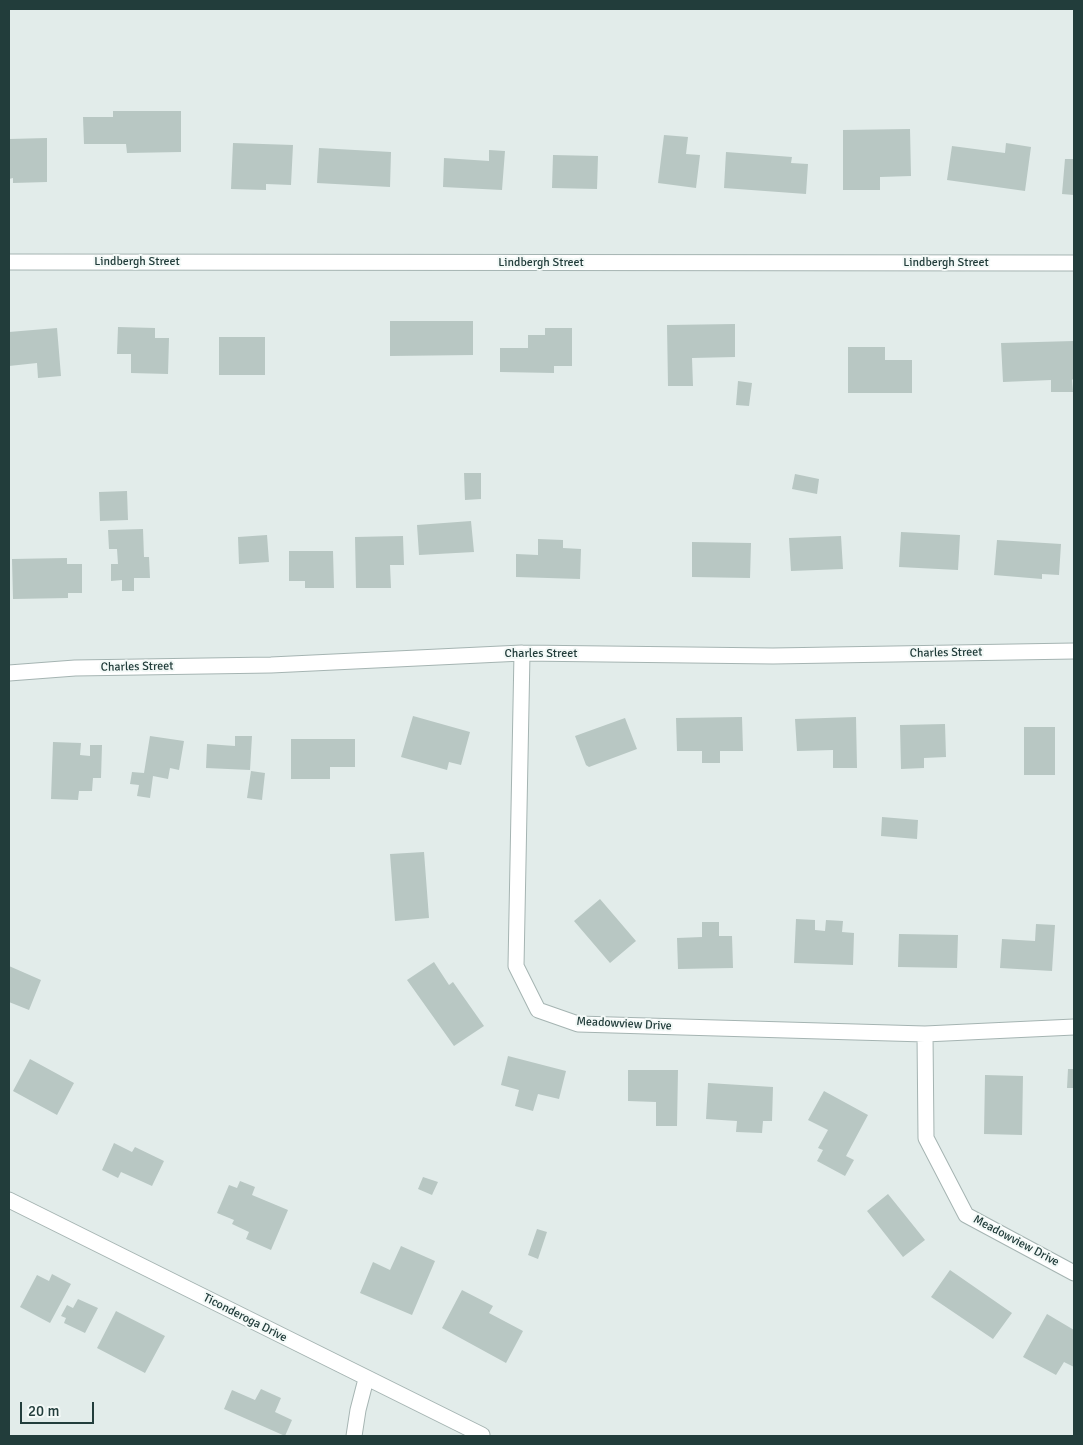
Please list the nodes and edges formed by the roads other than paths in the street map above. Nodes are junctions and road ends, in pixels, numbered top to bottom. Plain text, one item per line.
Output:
1 (9, 262) edge
2 (1074, 263) edge
3 (1074, 651) edge
4 (522, 653) junction
5 (9, 673) edge
6 (1074, 1028) edge
7 (925, 1034) junction
8 (9, 1200) edge
9 (1074, 1273) edge
10 (366, 1379) junction
11 (482, 1435) edge
12 (354, 1436) edge

1 - 2 street, Lindbergh Street
3 - 4 street, Charles Street
4 - 5 street, Charles Street
4 - 7 street, Meadowview Drive
6 - 7 street, Meadowview Drive
7 - 9 street, Meadowview Drive
8 - 10 street, Ticonderoga Drive
10 - 11 street, Ticonderoga Drive
10 - 12 street

